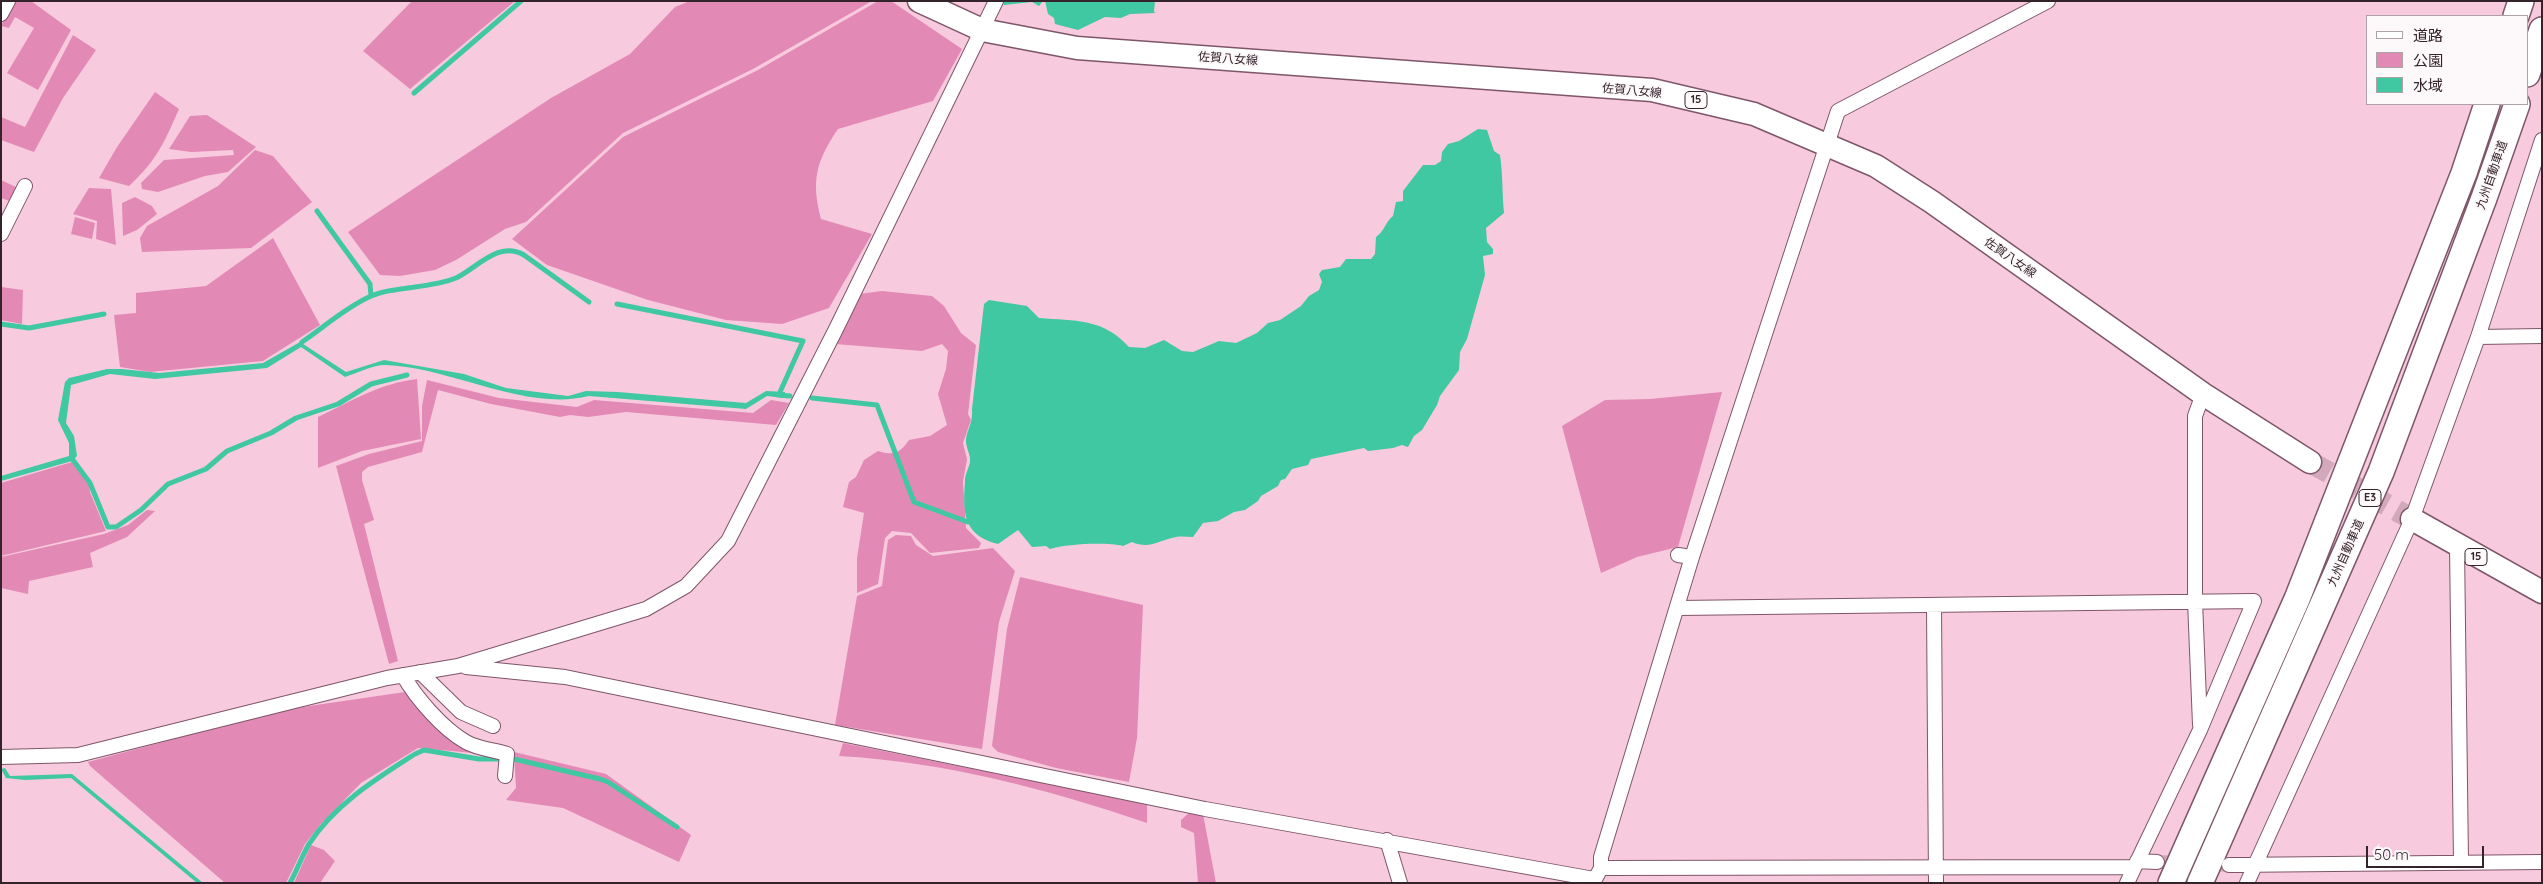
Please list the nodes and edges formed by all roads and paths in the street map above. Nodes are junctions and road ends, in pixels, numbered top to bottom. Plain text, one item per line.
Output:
1 (8, 1) edge
2 (919, 1) edge
3 (996, 1) edge
4 (2048, 1) edge
5 (2521, 1) edge
6 (1, 14) edge
7 (2516, 15) edge
8 (982, 30) junction
9 (2542, 30) edge
10 (2528, 71) edge
11 (2487, 105) edge
12 (2517, 105) edge
13 (2542, 140) edge
14 (1826, 144) junction
15 (25, 186) dead end
16 (1, 203) edge
17 (15, 209) junction
18 (1, 234) edge
19 (2542, 336) edge
20 (2478, 337) junction
21 (2203, 394) junction
22 (2310, 462) tunnel mouth
23 (2412, 519) junction
24 (2457, 546) junction
25 (2542, 592) edge
26 (2196, 601) junction
27 (1934, 605) junction
28 (1678, 608) junction
29 (458, 666) junction
30 (420, 672) junction
31 (403, 675) junction
32 (493, 726) dead end
33 (2200, 730) junction
34 (1, 757) edge
35 (505, 776) dead end
36 (1387, 840) junction
37 (2157, 862) tunnel mouth
38 (2461, 862) junction
39 (2542, 862) edge
40 (2135, 864) junction
41 (2229, 865) tunnel mouth
42 (2255, 866) junction
43 (1936, 876) edge
44 (1596, 877) edge
45 (1400, 883) edge
46 (2127, 883) edge
47 (2171, 883) edge
48 (2200, 883) edge
49 (2247, 883) edge

1 - 6 street
2 - 8 main road, 佐賀八女線 / 15
3 - 8 street
4 - 14 street
5 - 7 highway
8 - 14 main road, 佐賀八女線 / 15
8 - 29 street
9 - 10 highway
11 - 47 highway, E3
12 - 48 highway, 九州自動車道 / E3
13 - 20 street
14 - 21 main road, 佐賀八女線 / 15
14 - 28 street
15 - 17 street
16 - 17 street
17 - 18 street
19 - 20 street
20 - 23 street
21 - 22 main road, 佐賀八女線 / 15
21 - 26 street
23 - 24 main road, 15
23 - 42 street
24 - 25 main road, 15
24 - 38 street
26 - 27 street
26 - 33 street
26 - 33 street
27 - 28 street
27 - 43 street
28 - 44 street
29 - 30 street
29 - 36 street
30 - 31 street
30 - 32 street
31 - 34 street
31 - 35 street
33 - 40 street
36 - 44 street
36 - 45 street
37 - 40 street
38 - 39 street
38 - 42 street
40 - 43 street
40 - 46 street
41 - 42 street
42 - 49 street
43 - 44 street

